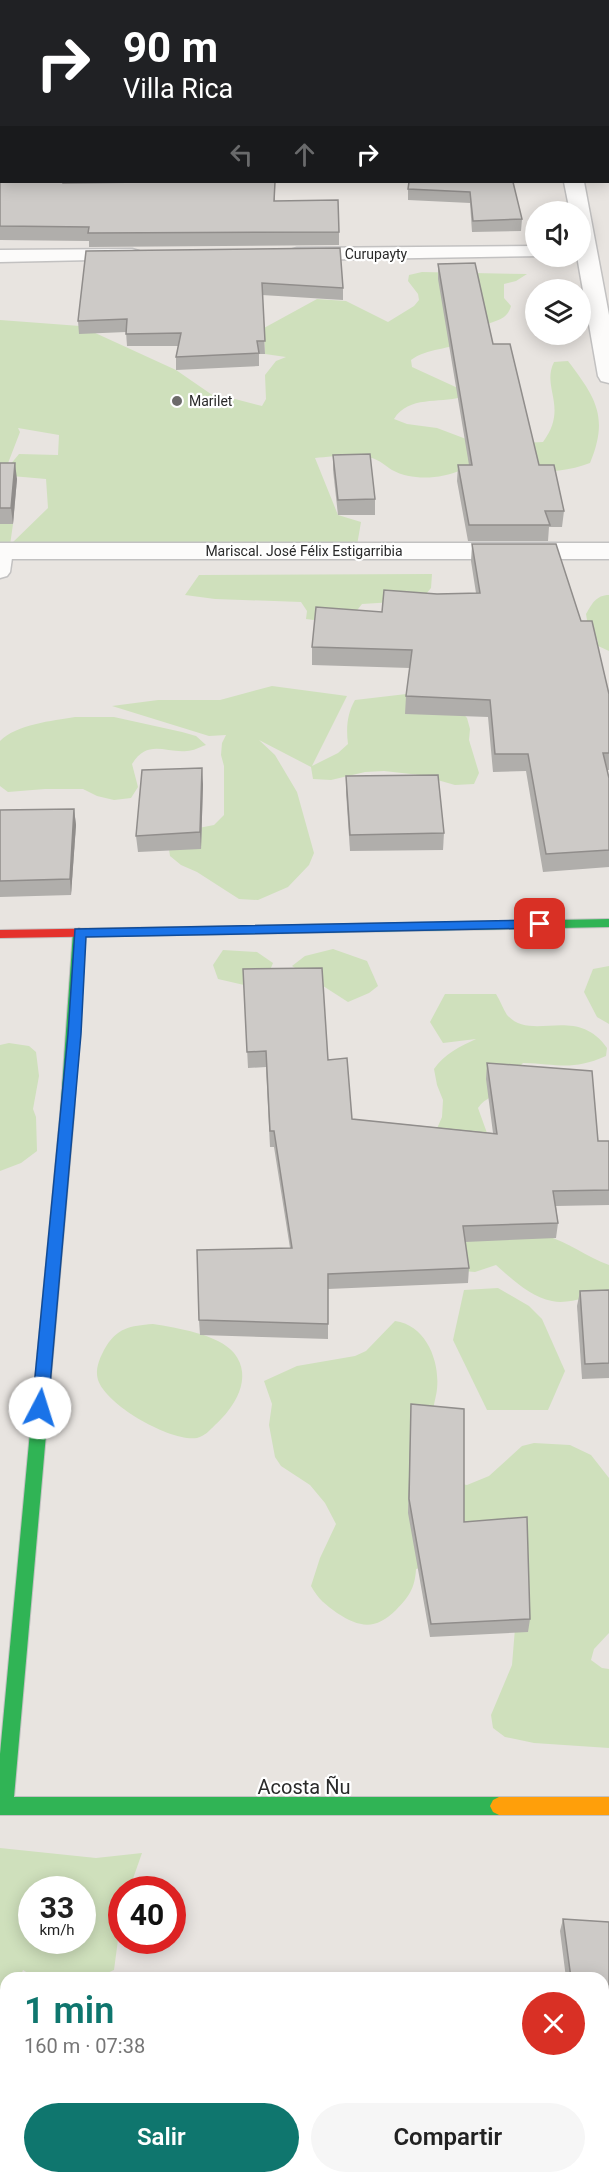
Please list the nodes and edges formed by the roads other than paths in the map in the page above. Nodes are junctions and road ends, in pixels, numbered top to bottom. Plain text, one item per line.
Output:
1 (574, 183) edge
2 (578, 201) edge
3 (525, 252) edge
4 (592, 252) edge
5 (274, 254) edge
6 (155, 255) edge
7 (0, 256) edge
8 (609, 376) edge
9 (609, 551) edge
10 (1, 558) edge
11 (609, 923) edge
12 (80, 932) junction
13 (0, 934) edge
14 (2, 1806) edge
15 (609, 1806) edge

1 - 2 street
3 - 5 street, Curupayty
4 - 8 street
6 - 7 street
9 - 10 street, Mariscal. José Félix Estigarribia
11 - 12 street
12 - 13 street
12 - 14 street
14 - 15 street, Acosta Ñu

